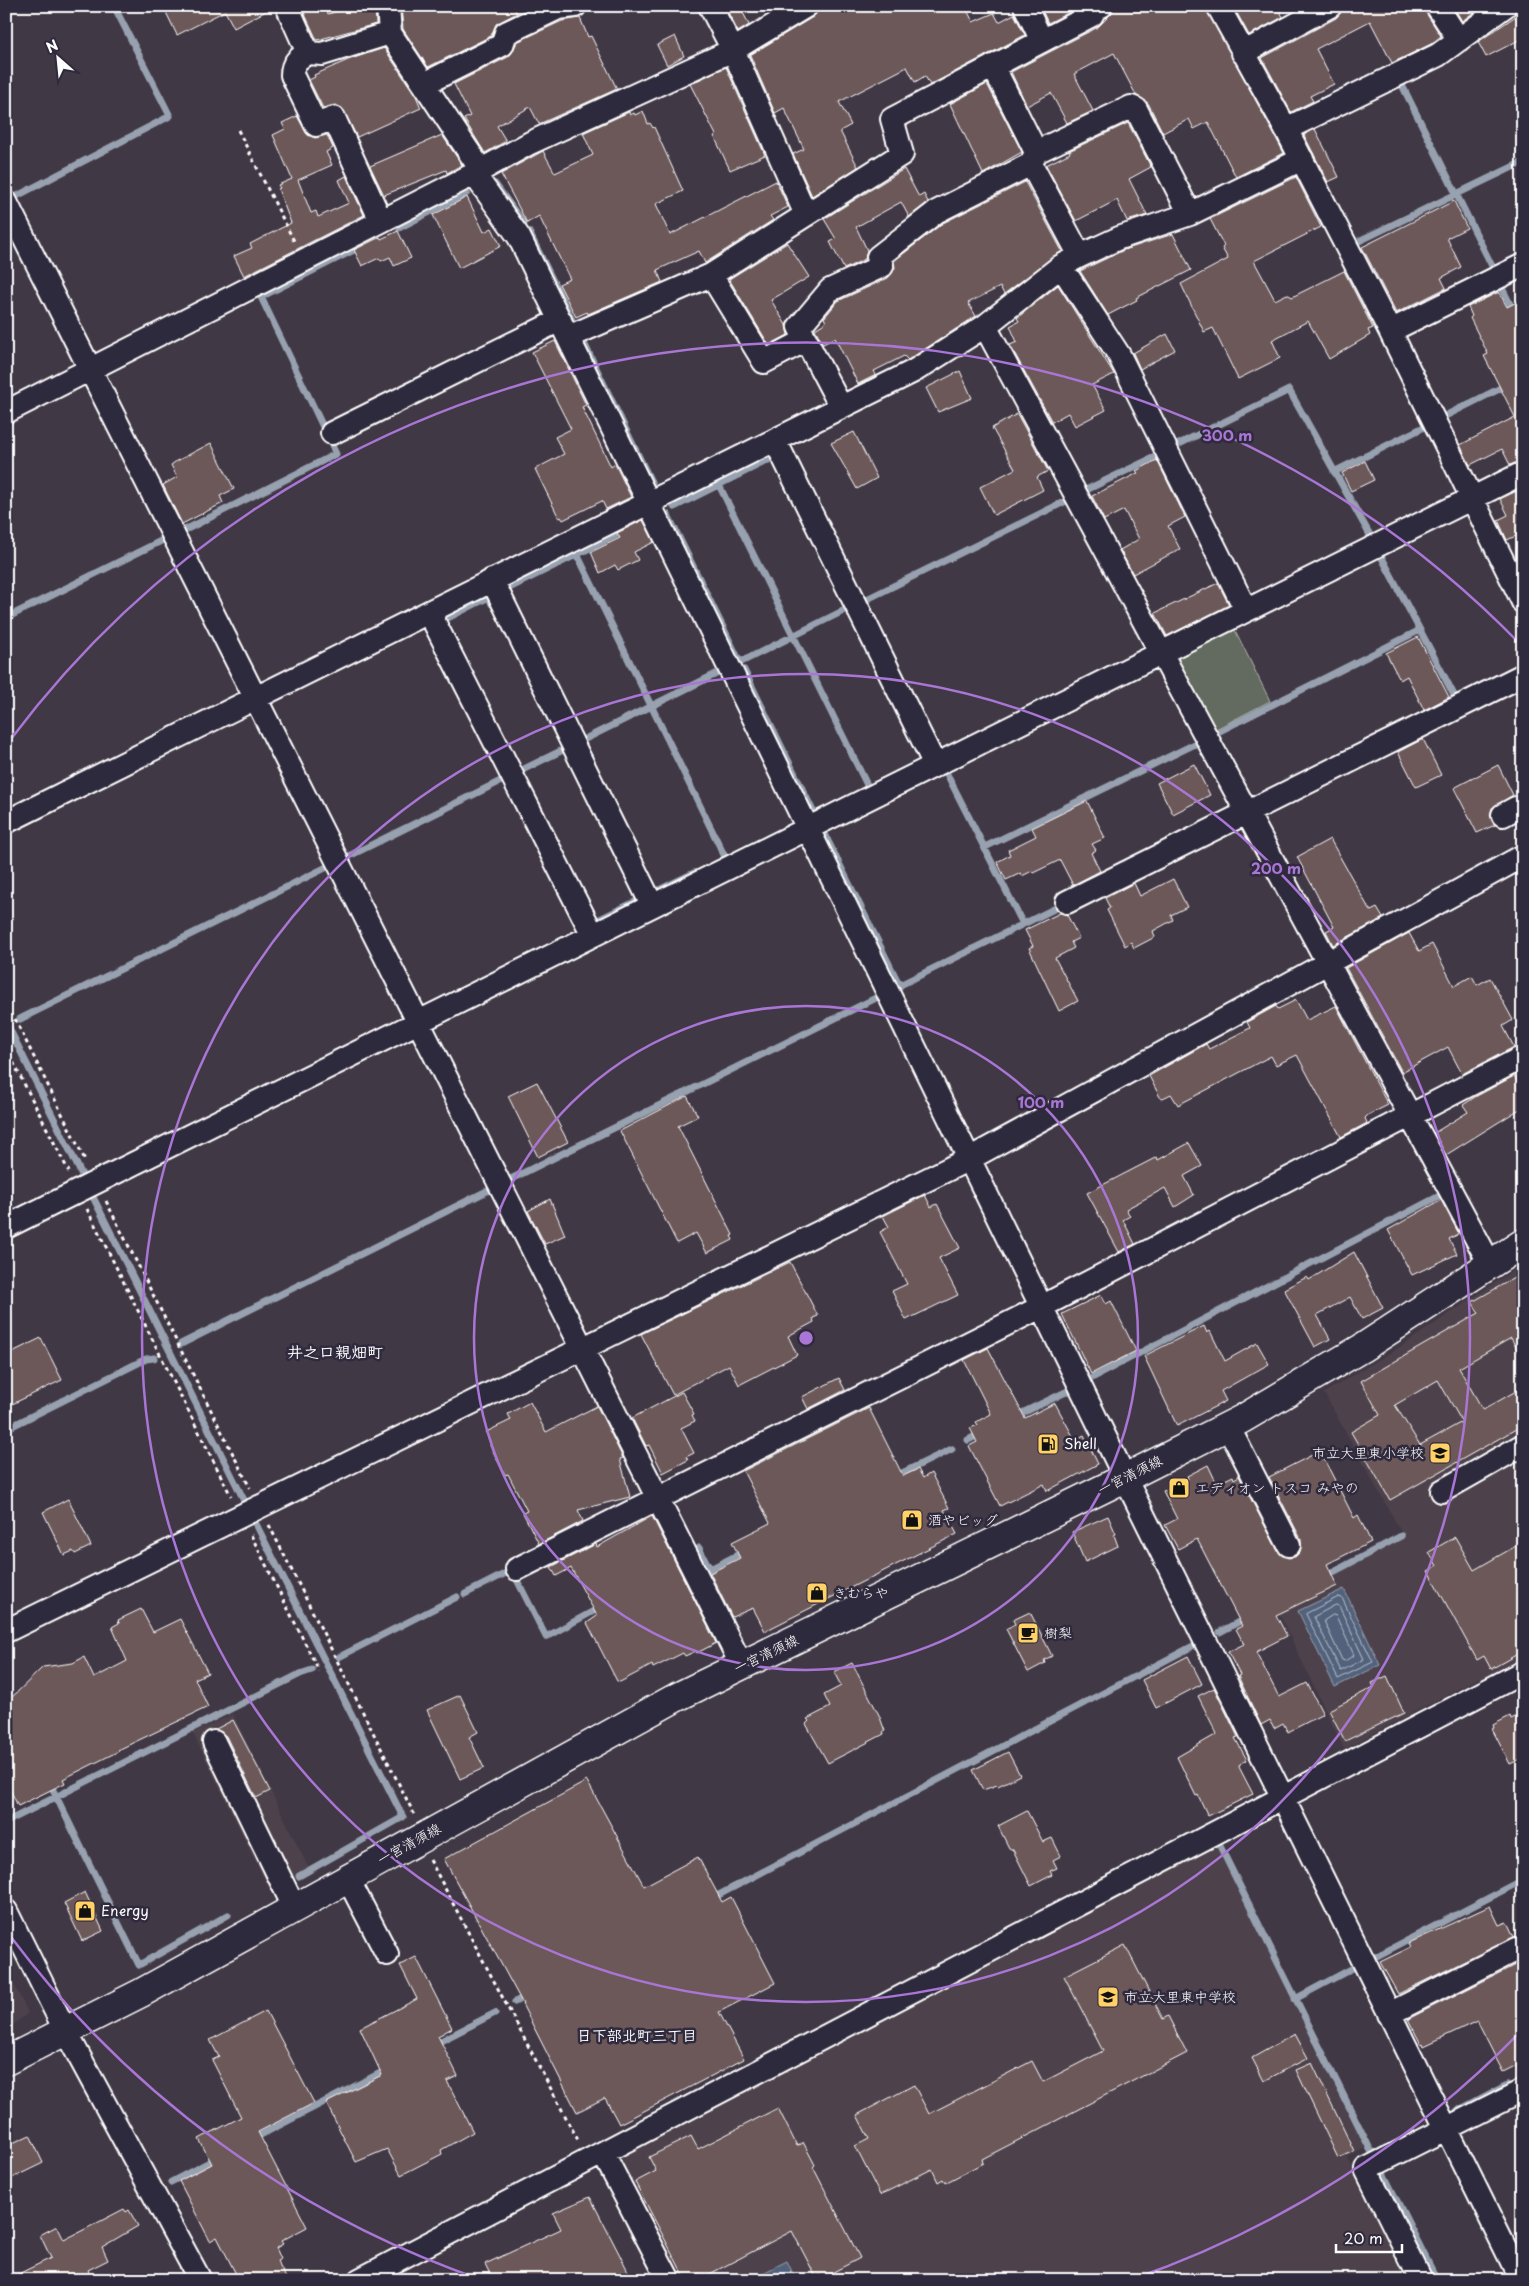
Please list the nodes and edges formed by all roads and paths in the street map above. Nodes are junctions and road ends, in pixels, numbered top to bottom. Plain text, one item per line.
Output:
1 (287, 6) edge
2 (388, 6) edge
3 (575, 6) edge
4 (710, 6) edge
5 (806, 6) edge
6 (1025, 6) edge
7 (1101, 6) edge
8 (1218, 6) edge
9 (1330, 6) edge
10 (1437, 6) edge
11 (1505, 6) edge
12 (390, 33) junction
13 (1459, 40) junction
14 (1042, 41) junction
15 (733, 50) junction
16 (308, 53) junction
17 (1243, 53) junction
18 (993, 66) junction
19 (424, 84) junction
20 (1286, 129) junction
21 (238, 130) dead end
22 (1033, 158) junction
23 (1302, 159) junction
24 (477, 172) junction
25 (6, 202) edge
26 (1190, 214) junction
27 (806, 215) junction
28 (381, 221) junction
29 (304, 260) junction
30 (1071, 261) junction
31 (1523, 265) edge
32 (711, 275) junction
33 (985, 326) junction
34 (564, 328) junction
35 (1390, 331) junction
36 (806, 340) junction
37 (91, 370) junction
38 (841, 407) junction
39 (6, 412) edge
40 (332, 433) dead end
41 (775, 440) junction
42 (1523, 473) edge
43 (1472, 498) junction
44 (650, 502) junction
45 (492, 580) junction
46 (1523, 602) edge
47 (1246, 610) junction
48 (429, 612) junction
49 (1161, 652) junction
50 (1523, 675) edge
51 (256, 698) junction
52 (935, 764) junction
53 (1248, 812) junction
54 (6, 822) edge
55 (808, 827) junction
56 (1523, 856) edge
57 (1067, 902) dead end
58 (652, 905) junction
59 (593, 935) junction
60 (1328, 963) junction
61 (15, 1019) dead end
62 (419, 1021) junction
63 (6, 1048) edge
64 (1523, 1057) edge
65 (1410, 1115) junction
66 (970, 1159) junction
67 (87, 1187) junction
68 (6, 1227) edge
69 (1523, 1243) edge
70 (1490, 1264) junction
71 (1041, 1307) junction
72 (582, 1348) junction
73 (1228, 1426) junction
74 (1523, 1445) edge
75 (1125, 1478) junction
76 (1442, 1491) dead end
77 (658, 1498) junction
78 (250, 1511) junction
79 (1288, 1545) dead end
80 (517, 1568) dead end
81 (6, 1631) edge
82 (742, 1666) junction
83 (319, 1671) dead end
84 (1523, 1672) edge
85 (214, 1742) dead end
86 (1283, 1799) junction
87 (422, 1837) junction
88 (347, 1877) junction
89 (294, 1907) junction
90 (6, 1911) edge
91 (1517, 1949) dead end
92 (387, 1954) dead end
93 (1389, 2014) junction
94 (66, 2032) junction
95 (6, 2061) edge
96 (1523, 2090) edge
97 (1446, 2129) junction
98 (596, 2156) junction
99 (200, 2280) edge
100 (359, 2280) edge
101 (669, 2280) edge
102 (1421, 2280) edge
103 (1521, 2280) edge

1 - 16 street
2 - 12 street
3 - 19 street
4 - 15 street
5 - 15 street
6 - 14 street
7 - 14 street
8 - 17 street
9 - 17 street
10 - 13 street
11 - 13 street
12 - 16 street
12 - 19 street
13 - 20 street
14 - 18 street
15 - 24 street
15 - 27 street
16 - 28 street
17 - 20 street
18 - 22 street
18 - 27 street
19 - 24 street
20 - 23 street
21 - 29 path
22 - 26 street
22 - 30 street
22 - 36 street
23 - 26 street
23 - 35 street
24 - 28 street
24 - 34 street
25 - 37 street
26 - 30 street
27 - 32 street
28 - 29 street
29 - 37 street
30 - 33 street
30 - 47 street
31 - 35 street
32 - 34 street
32 - 36 street
33 - 38 street
33 - 49 street
34 - 40 street
34 - 44 street
35 - 43 street
36 - 38 street
37 - 39 street
37 - 51 street
38 - 41 street
41 - 44 street
41 - 52 street
42 - 43 street
43 - 46 street
43 - 47 street
44 - 45 street
44 - 55 street
45 - 48 street
45 - 58 street
47 - 49 street
48 - 51 street
48 - 59 street
49 - 52 street
49 - 53 street
50 - 53 street
51 - 54 street
51 - 62 street
52 - 55 street
53 - 57 street
53 - 60 street
55 - 58 street
55 - 66 street
56 - 60 street
58 - 59 street
59 - 62 street
60 - 65 street
60 - 66 street
61 - 67 path
62 - 67 street
62 - 72 street
63 - 67 path
64 - 65 street
65 - 70 street
65 - 71 street
66 - 71 street
66 - 72 street
67 - 68 street
67 - 78 path
67 - 78 path
69 - 70 main road, 一宮清須線
70 - 73 main road, 一宮清須線
71 - 75 street
71 - 77 street
72 - 77 street
72 - 78 street
73 - 75 main road, 一宮清須線
73 - 79 street
74 - 76 street
75 - 82 main road, 一宮清須線
75 - 86 street
77 - 80 street
77 - 82 street
78 - 81 street
78 - 83 path
78 - 87 path
82 - 87 main road, 一宮清須線
84 - 86 street
85 - 89 street
86 - 93 street
86 - 98 street
87 - 88 main road, 一宮清須線
87 - 98 path
88 - 89 main road, 一宮清須線
88 - 92 street
89 - 94 main road, 一宮清須線
90 - 94 street
91 - 93 street
93 - 97 street
94 - 95 main road, 一宮清須線
94 - 99 street
96 - 97 street
97 - 102 street
97 - 103 street
98 - 100 street
98 - 101 street

